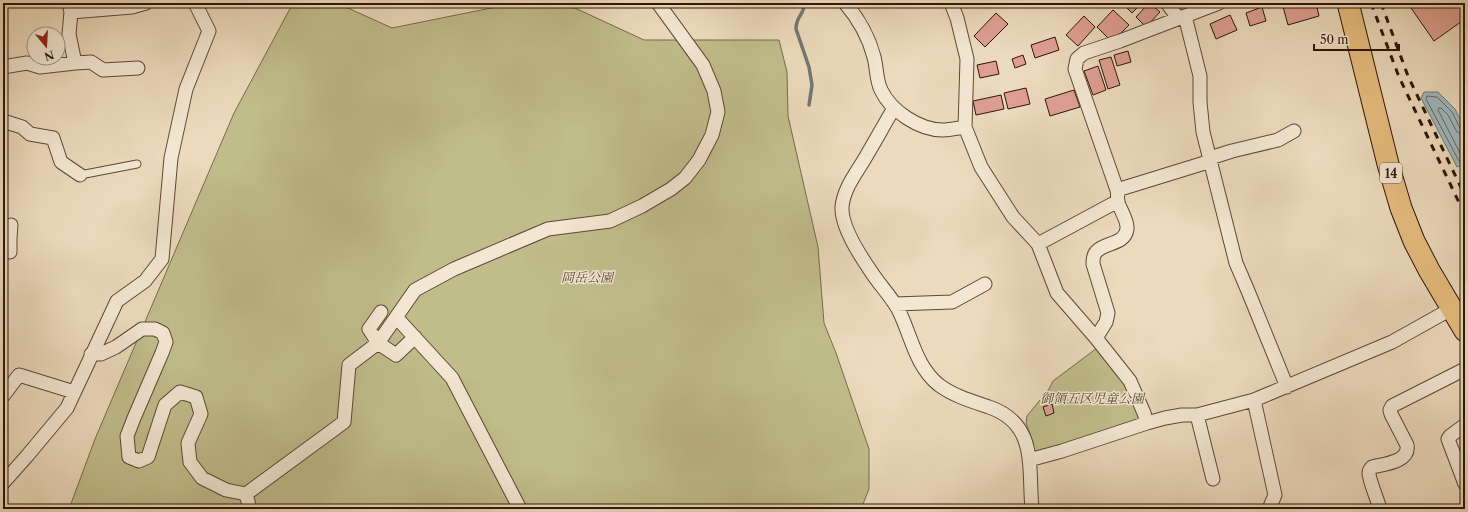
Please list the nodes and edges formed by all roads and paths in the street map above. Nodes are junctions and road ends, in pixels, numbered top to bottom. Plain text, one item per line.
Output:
1 (146, 3) edge
2 (195, 3) edge
3 (658, 3) edge
4 (846, 3) edge
5 (951, 3) edge
6 (1167, 3) edge
7 (1219, 3) edge
8 (1348, 3) edge
9 (70, 8) edge
10 (1182, 17) junction
11 (75, 63) junction
12 (3, 66) edge
13 (138, 68) dead end
14 (894, 108) junction
15 (3, 120) edge
16 (964, 127) junction
17 (1294, 131) dead end
18 (1210, 159) junction
19 (137, 164) dead end
20 (80, 175) joint
21 (1118, 195) junction
22 (11, 224) dead end
23 (7, 238) edge
24 (1038, 244) junction
25 (10, 252) dead end
26 (985, 284) dead end
27 (895, 304) junction
28 (1452, 309) junction
29 (381, 312) dead end
30 (396, 317) junction
31 (1465, 331) edge
32 (415, 337) junction
33 (1096, 338) junction
34 (378, 343) junction
35 (91, 354) junction
36 (1465, 369) edge
37 (1287, 387) junction
38 (74, 392) junction
39 (4, 394) edge
40 (1254, 400) junction
41 (1198, 415) junction
42 (1146, 423) junction
43 (1465, 425) edge
44 (1029, 460) junction
45 (1213, 479) dead end
46 (3, 483) edge
47 (1465, 484) edge
48 (246, 494) junction
49 (250, 509) edge
50 (520, 509) edge
51 (1032, 509) edge
52 (1269, 509) edge
53 (1380, 509) edge

1 - 9 street
2 - 35 street
3 - 30 street
4 - 14 street
5 - 16 street
6 - 10 street
7 - 10 street
8 - 28 main road, 14
9 - 11 street
10 - 18 street
10 - 21 street
11 - 12 street
11 - 13 street
14 - 16 street
14 - 27 street
15 - 20 street
16 - 24 street
17 - 18 street
18 - 21 street
18 - 37 street
19 - 20 lane
21 - 24 street
21 - 33 street
22 - 23 street
23 - 25 street
24 - 33 street
26 - 27 street
27 - 44 street
28 - 31 main road, 14
28 - 37 street
29 - 34 street
30 - 32 street
30 - 34 street
32 - 34 street
32 - 50 street
33 - 42 street
34 - 48 street
35 - 38 street
35 - 48 street
36 - 53 street
37 - 40 street
38 - 39 street
38 - 46 street
40 - 41 street
40 - 52 street
41 - 42 street
41 - 45 street
42 - 44 street
43 - 47 street
44 - 51 street
48 - 49 street

